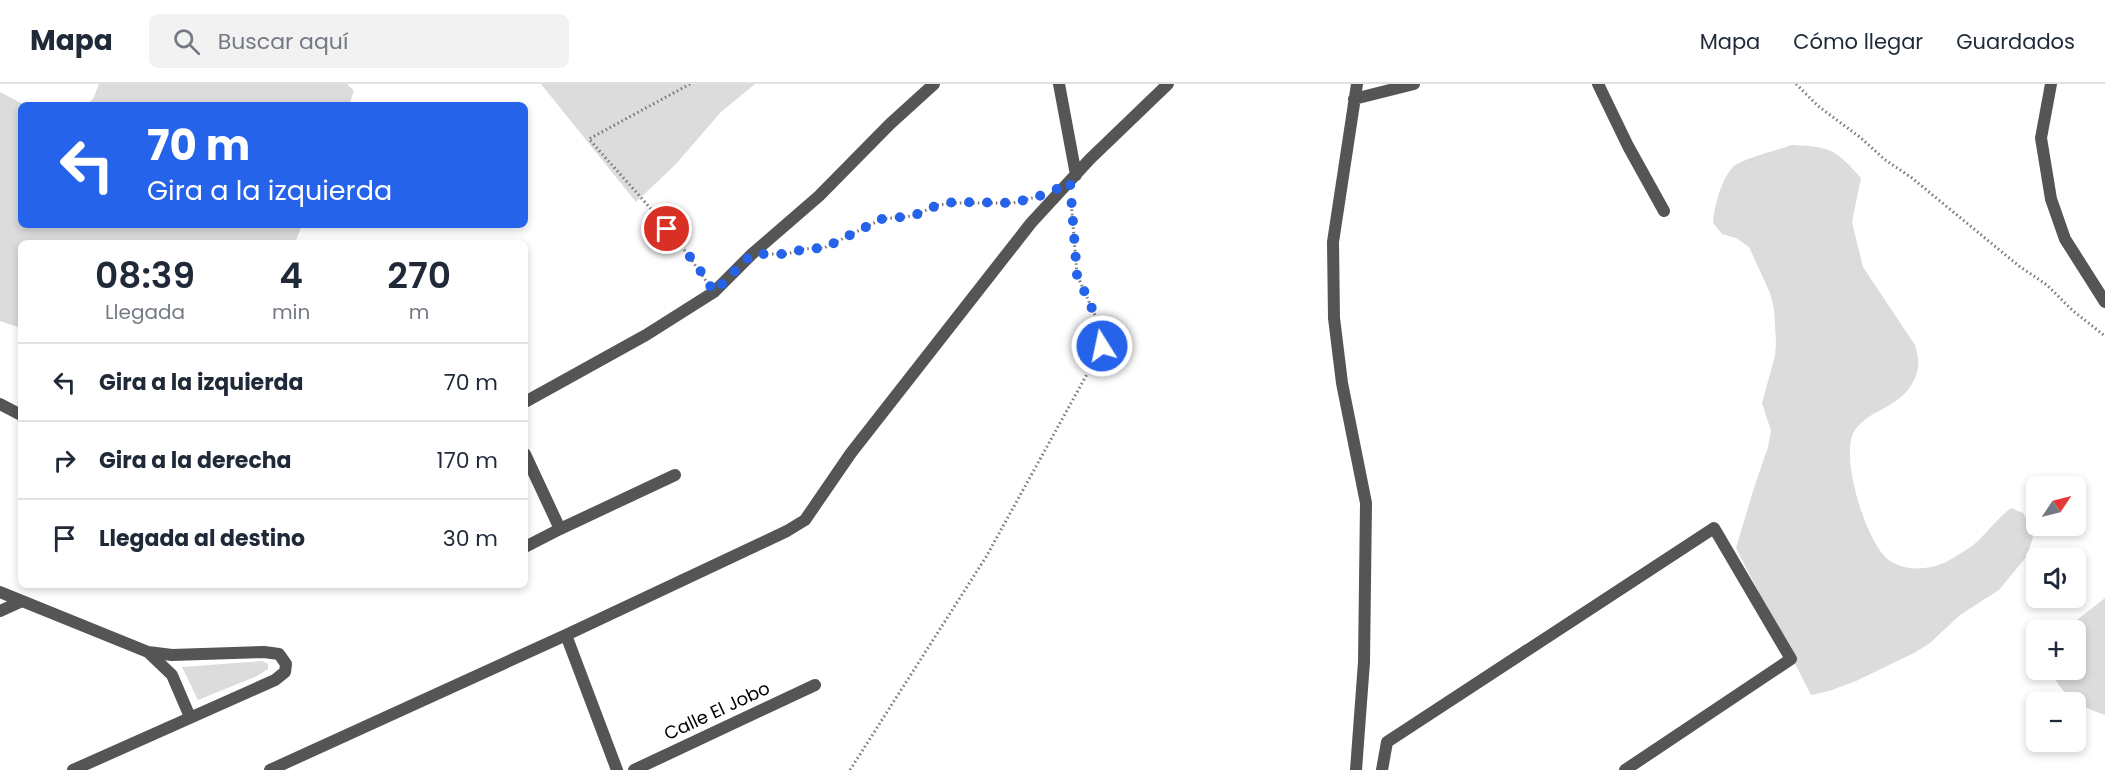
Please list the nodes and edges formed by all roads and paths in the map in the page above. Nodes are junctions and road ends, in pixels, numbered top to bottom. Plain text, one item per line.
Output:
1 (690, 84) edge
2 (934, 84) edge
3 (1059, 84) edge
4 (1168, 84) edge
5 (1357, 84) edge
6 (1414, 84) edge
7 (1598, 84) edge
8 (1796, 84) edge
9 (2051, 84) edge
10 (1354, 99) junction
11 (1073, 179) junction
12 (1038, 197) dead end
13 (1664, 211) dead end
14 (752, 254) junction
15 (714, 292) junction
16 (2105, 302) edge
17 (2105, 336) edge
18 (528, 400) edge
19 (0, 404) edge
20 (18, 413) edge
21 (528, 460) edge
22 (675, 474) dead end
23 (560, 528) junction
24 (528, 545) edge
25 (0, 592) edge
26 (22, 601) junction
27 (0, 611) edge
28 (566, 635) junction
29 (148, 652) junction
30 (815, 685) dead end
31 (189, 717) junction
32 (73, 770) edge
33 (270, 770) edge
34 (617, 770) edge
35 (634, 770) edge
36 (850, 770) edge
37 (1356, 770) edge
38 (1382, 770) edge
39 (1625, 770) edge

1 - 15 path
2 - 14 street
3 - 11 street
4 - 11 street
5 - 10 street
6 - 10 street
7 - 13 street
8 - 17 path
9 - 16 street
10 - 37 street
11 - 28 street
11 - 36 path
12 - 14 path
14 - 15 street
15 - 18 street
19 - 20 street
21 - 23 street
22 - 23 street
23 - 24 street
25 - 26 street
26 - 27 street
26 - 29 street
28 - 33 street
28 - 34 street
29 - 31 street
29 - 31 street
30 - 35 street, Calle El Jobo
31 - 32 street
38 - 39 street

